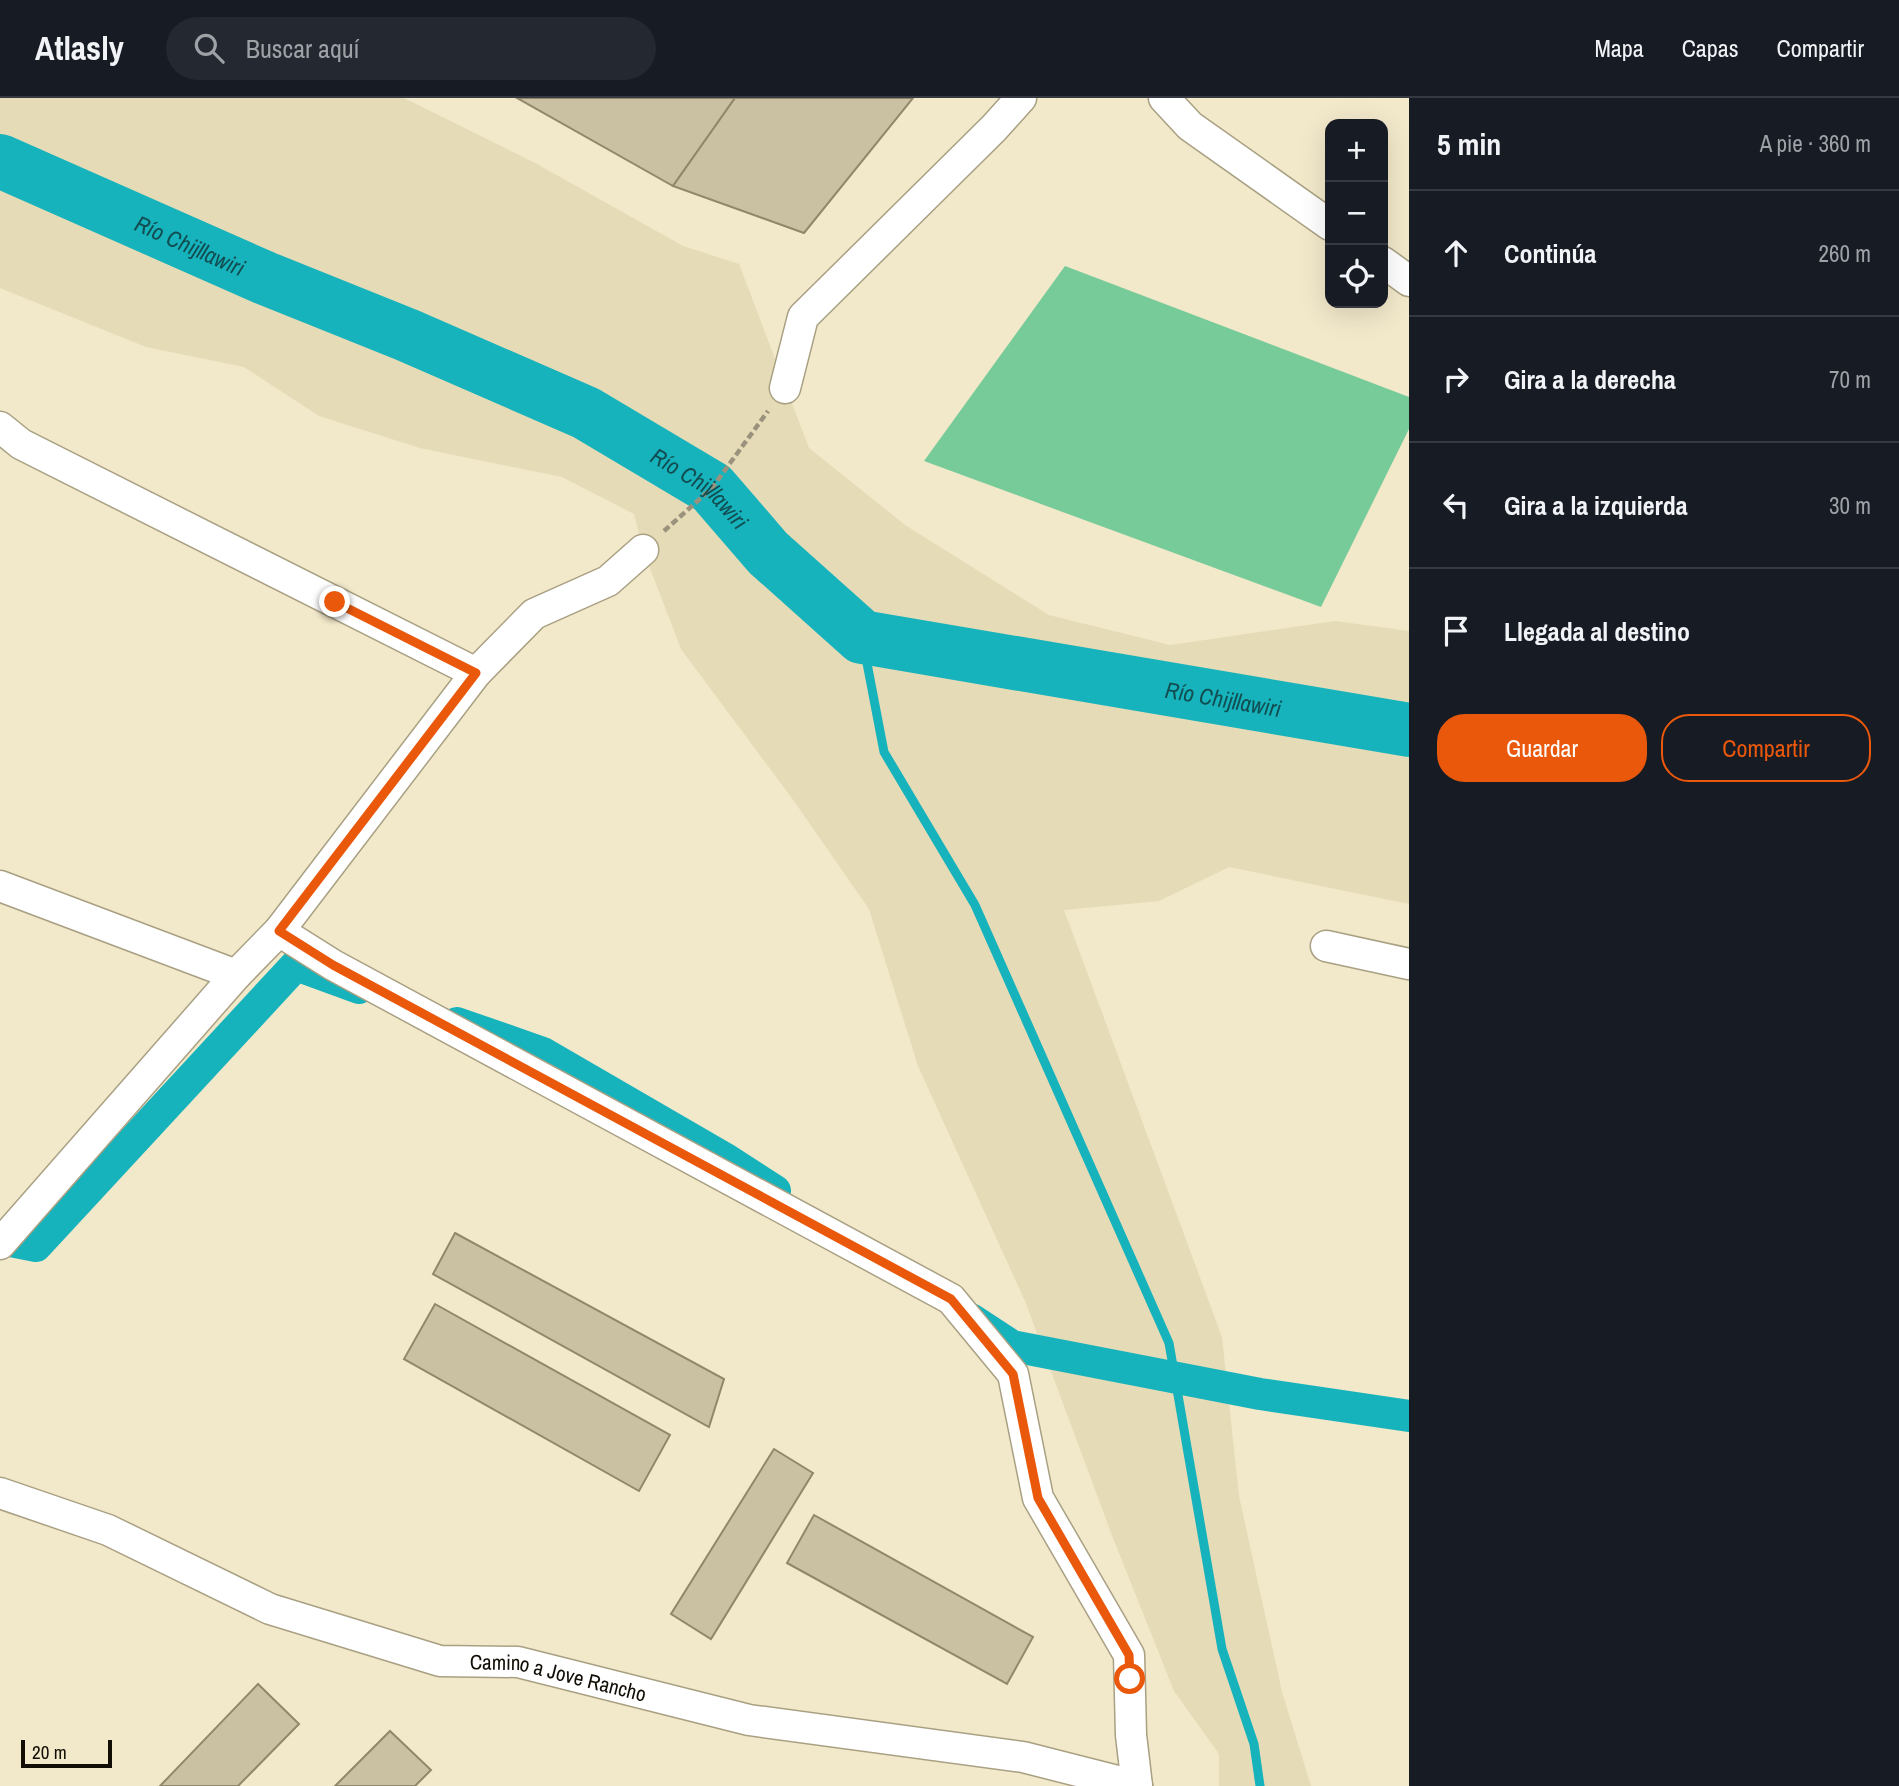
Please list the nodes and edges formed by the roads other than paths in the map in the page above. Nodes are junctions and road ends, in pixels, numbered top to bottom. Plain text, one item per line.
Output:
1 (1021, 98) edge
2 (1164, 98) edge
3 (1325, 221) edge
4 (1388, 266) edge
5 (1409, 281) edge
6 (785, 388) road end
7 (0, 427) edge
8 (643, 550) road end
9 (476, 673) junction
10 (0, 886) edge
11 (279, 931) junction
12 (1326, 946) dead end
13 (1409, 964) edge
14 (236, 975) junction
15 (0, 1244) edge
16 (0, 1493) edge
17 (1137, 1786) edge

1 - 6 street
2 - 3 street
4 - 5 street
7 - 9 street
8 - 9 street
9 - 11 street
10 - 14 street
11 - 14 street
11 - 17 street
12 - 13 street
14 - 15 street
16 - 17 street, Camino a Jove Rancho

